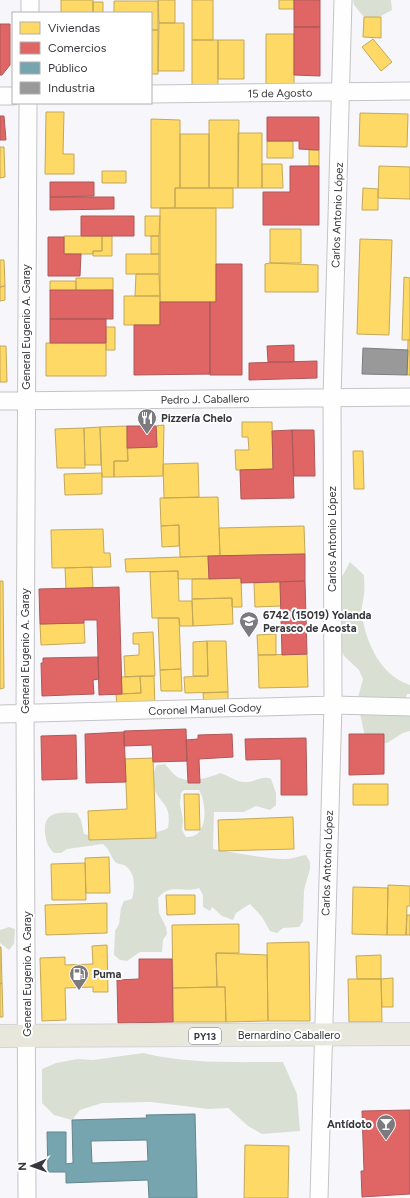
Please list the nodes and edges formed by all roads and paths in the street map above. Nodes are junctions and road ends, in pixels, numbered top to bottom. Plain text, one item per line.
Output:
1 (30, 0) edge
2 (343, 0) edge
3 (30, 12) edge
4 (340, 92) junction
5 (410, 92) edge
6 (152, 94) edge
7 (0, 96) edge
8 (12, 96) edge
9 (28, 104) edge
10 (410, 397) edge
11 (332, 398) junction
12 (0, 401) edge
13 (26, 401) junction
14 (332, 705) junction
15 (410, 707) edge
16 (0, 714) edge
17 (25, 714) junction
18 (410, 1034) edge
19 (322, 1035) junction
20 (0, 1036) edge
21 (27, 1036) junction
22 (27, 1198) edge
23 (319, 1198) edge

1 - 3 street
2 - 4 street, Carlos Antonio López
4 - 5 street, 15 de Agosto
4 - 6 street, 15 de Agosto
4 - 11 street, Carlos Antonio López
7 - 8 street
9 - 13 street, General Eugenio A. Garay
10 - 11 street, Pedro J. Caballero
11 - 13 street, Pedro J. Caballero
11 - 14 street, Carlos Antonio López
12 - 13 street, Pedro J. Caballero
13 - 17 street, General Eugenio A. Garay
14 - 15 street, Coronel Manuel Godoy
14 - 17 street, Coronel Manuel Godoy
14 - 19 street, Carlos Antonio López
16 - 17 street, Coronel Manuel Godoy
17 - 21 street, General Eugenio A. Garay
18 - 19 highway, Bernardino Caballero / PY13
19 - 21 highway, Bernardino Caballero / PY13
19 - 23 street, Carlos Antonio López
20 - 21 highway, Bernardino Caballero / PY13
21 - 22 street, General Eugenio A. Garay

